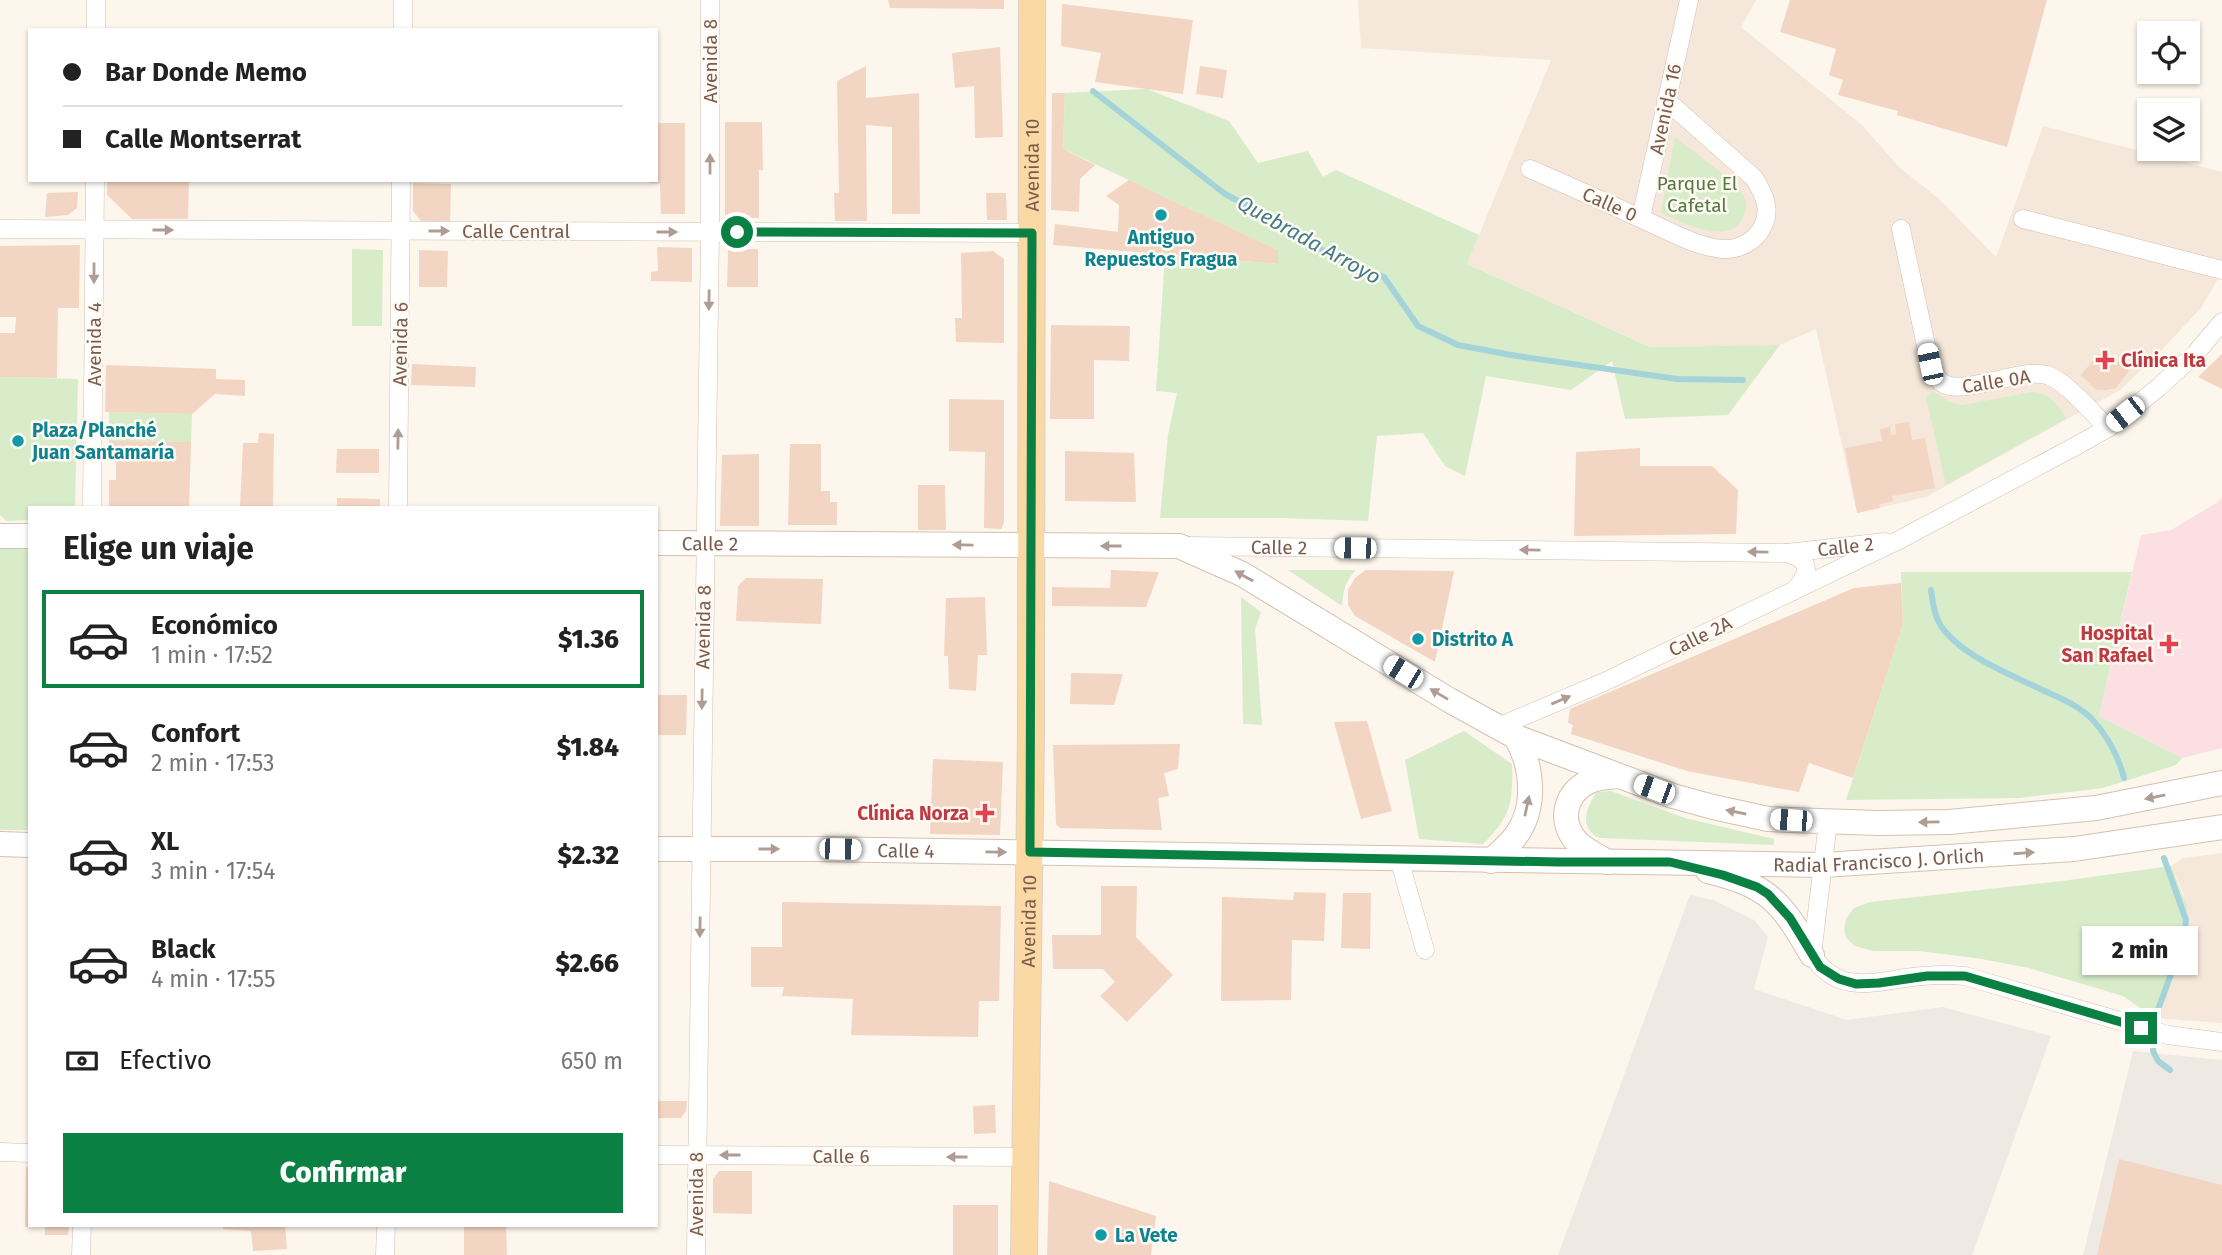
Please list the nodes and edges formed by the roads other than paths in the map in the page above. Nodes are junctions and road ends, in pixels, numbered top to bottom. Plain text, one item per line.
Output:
1 (96, 0) edge
2 (403, 0) edge
3 (710, 0) edge
4 (1032, 0) edge
5 (1689, 0) edge
6 (96, 28) edge
7 (403, 28) edge
8 (1666, 100) junction
9 (1530, 169) dead end
10 (95, 182) edge
11 (401, 182) edge
12 (1641, 218) junction
13 (2023, 219) dead end
14 (0, 229) edge
15 (94, 229) junction
16 (1900, 229) dead end
17 (401, 231) junction
18 (710, 232) junction
19 (1032, 233) junction
20 (2222, 270) edge
21 (2222, 322) edge
22 (2108, 428) junction
23 (92, 506) edge
24 (398, 506) edge
25 (0, 536) edge
26 (28, 536) edge
27 (1899, 540) junction
28 (658, 543) edge
29 (704, 544) junction
30 (1179, 545) junction
31 (1032, 546) junction
32 (1787, 553) junction
33 (1794, 591) junction
34 (1507, 732) junction
35 (1618, 776) junction
36 (2222, 783) edge
37 (1828, 822) junction
38 (2222, 827) edge
39 (0, 844) edge
40 (28, 845) edge
41 (658, 849) edge
42 (701, 849) junction
43 (1030, 852) junction
44 (1399, 859) junction
45 (1491, 861) junction
46 (1608, 862) junction
47 (1670, 862) junction
48 (1823, 865) junction
49 (1425, 950) dead end
50 (1812, 955) junction
51 (2222, 1042) edge
52 (0, 1152) edge
53 (28, 1153) edge
54 (658, 1155) edge
55 (696, 1155) junction
56 (1026, 1157) junction
57 (82, 1227) edge
58 (386, 1227) edge
59 (81, 1255) edge
60 (385, 1255) edge
61 (696, 1255) edge
62 (1024, 1255) edge

1 - 6 street
2 - 7 street
18 -> 3 street, Avenida 8
4 - 19 main road, Avenida 10
5 - 8 street, Avenida 16
8 - 12 street, Avenida 16
8 - 12 street, Calle 0
9 - 12 street, Calle 0
10 - 15 street, Avenida 4
11 - 17 street, Avenida 6
13 - 20 street
14 - 15 street, Calle Central
15 -> 17 street, Calle Central
15 -> 23 street, Avenida 4
16 - 22 street, Calle 0A
17 -> 18 street, Calle Central
24 -> 17 street, Avenida 6
18 - 19 street, Calle Central
18 -> 29 street, Avenida 8
19 - 31 main road, Avenida 10
21 - 22 street, Calle 2A
22 - 27 street, Calle 2A
25 - 26 main road
27 - 32 street, Calle 2
27 - 33 street, Calle 2A
28 - 29 main road, Calle 2
31 -> 29 main road, Calle 2
29 -> 42 street, Avenida 8
30 -> 31 main road, Calle 2
32 -> 30 street, Calle 2
34 -> 30 main road, Radial Francisco J. Orlich
31 - 43 main road, Avenida 10
32 - 33 street
34 -> 33 street, Calle 2A
34 - 35 main road, Radial Francisco J. Orlich
45 -> 34 main road
37 -> 35 main road, Radial Francisco J. Orlich
35 - 46 main road
36 -> 37 main road, Radial Francisco J. Orlich
37 - 48 street
48 -> 38 main road, Radial Francisco J. Orlich
39 - 40 main road
41 - 42 main road, Calle 4
42 -> 43 main road, Calle 4
42 -> 55 street, Avenida 8
43 - 44 main road, Radial Francisco J. Orlich
43 - 56 main road, Avenida 10
44 - 45 main road, Radial Francisco J. Orlich
44 - 49 street
45 - 46 main road, Radial Francisco J. Orlich
46 - 47 main road, Radial Francisco J. Orlich
47 - 48 main road, Radial Francisco J. Orlich
47 - 50 main road
48 - 50 street
50 - 51 street
52 - 53 street
54 - 55 street, Calle 6
56 -> 55 street, Calle 6
55 - 61 street, Avenida 8
56 - 62 main road, Avenida 10
57 - 59 street
58 - 60 street

